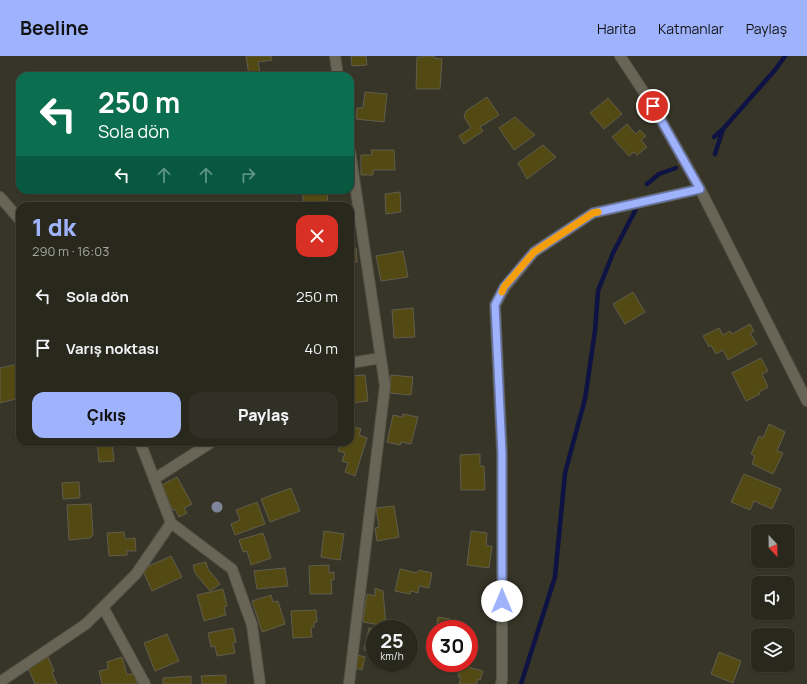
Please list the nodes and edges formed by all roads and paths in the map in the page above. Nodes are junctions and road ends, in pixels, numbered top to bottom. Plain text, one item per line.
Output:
1 (334, 56) edge
2 (620, 56) edge
3 (337, 72) edge
4 (354, 178) edge
5 (700, 189) junction
6 (0, 197) edge
7 (16, 215) edge
8 (381, 358) junction
9 (354, 362) edge
10 (807, 401) edge
11 (142, 446) edge
12 (206, 446) edge
13 (154, 478) junction
14 (171, 523) junction
15 (103, 607) junction
16 (0, 682) edge
17 (145, 684) edge
18 (260, 684) edge
19 (349, 684) edge
20 (501, 684) edge

1 - 3 street
2 - 5 street
4 - 8 street
5 - 10 street
5 - 20 street
6 - 7 street
8 - 9 street
8 - 19 street
11 - 13 street
12 - 13 street
13 - 14 street
14 - 15 street
14 - 18 street
15 - 16 street
15 - 17 street

